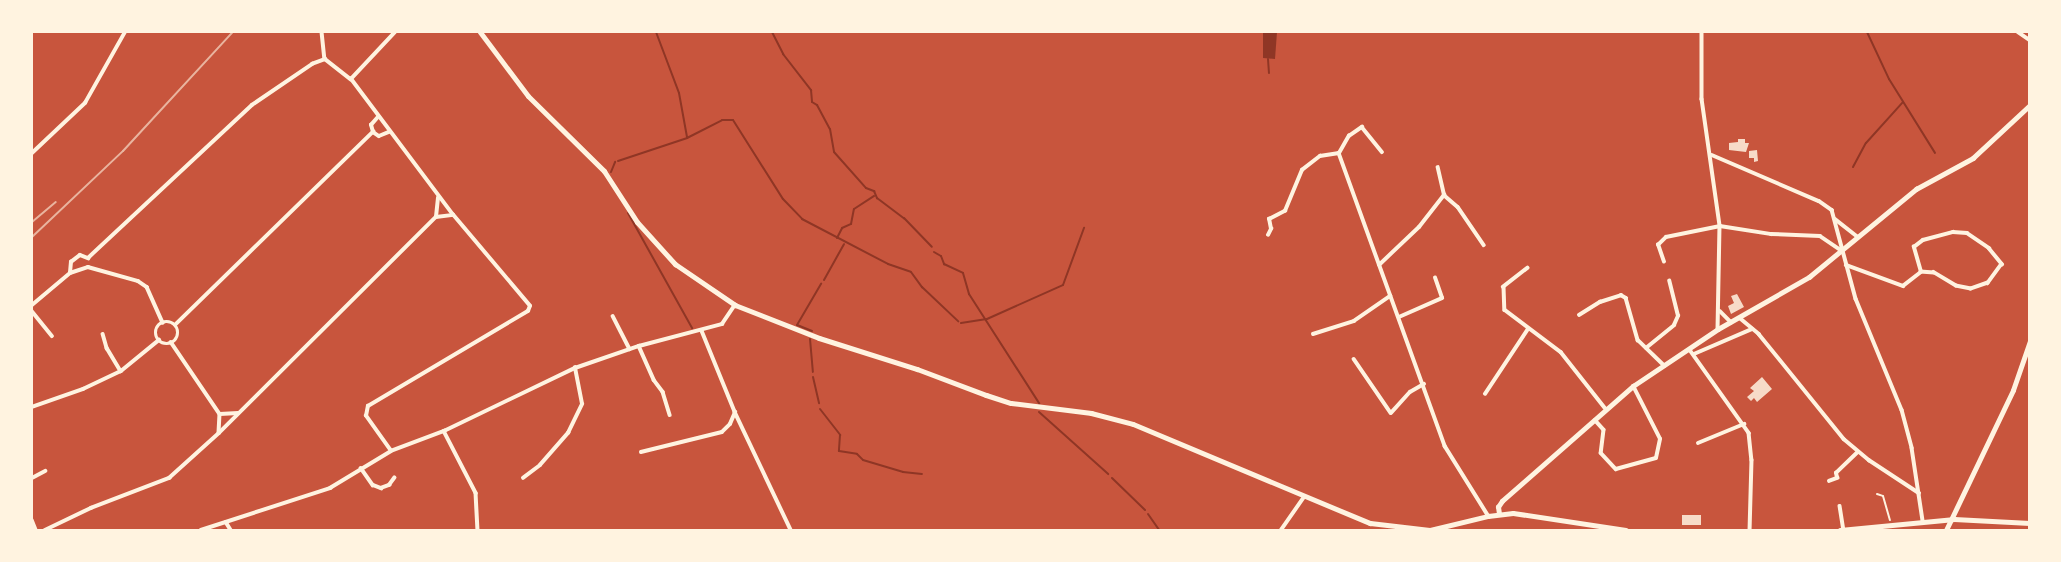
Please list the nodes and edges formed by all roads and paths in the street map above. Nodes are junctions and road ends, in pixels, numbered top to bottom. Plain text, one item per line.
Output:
1 (125, 32) edge
2 (322, 32) edge
3 (395, 32) edge
4 (480, 32) edge
5 (1702, 32) edge
6 (2018, 32) edge
7 (2029, 40) edge
8 (325, 59) junction
9 (351, 79) junction
10 (2029, 105) edge
11 (378, 117) junction
12 (373, 132) junction
13 (389, 132) junction
14 (1382, 152) dead end
15 (32, 153) edge
16 (1339, 153) junction
17 (1712, 156) junction
18 (1438, 168) dead end
19 (438, 195) junction
20 (1444, 195) junction
21 (453, 215) junction
22 (436, 217) junction
23 (1835, 219) junction
24 (1720, 226) junction
25 (1268, 235) dead end
26 (1857, 236) junction
27 (1484, 245) dead end
28 (1842, 251) junction
29 (88, 258) junction
30 (1664, 262) dead end
31 (1379, 265) junction
32 (1846, 265) junction
33 (88, 267) junction
34 (1528, 268) dead end
35 (1921, 272) junction
36 (70, 273) junction
37 (1435, 278) dead end
38 (1669, 281) dead end
39 (1390, 296) junction
40 (32, 305) edge
41 (735, 305) junction
42 (1719, 310) junction
43 (32, 311) edge
44 (1580, 315) dead end
45 (613, 316) dead end
46 (1399, 317) junction
47 (1740, 318) junction
48 (1731, 322) junction
49 (163, 323) junction
50 (175, 325) junction
51 (1528, 329) junction
52 (1718, 329) junction
53 (1752, 329) junction
54 (702, 331) junction
55 (103, 334) dead end
56 (1313, 334) dead end
57 (52, 336) dead end
58 (159, 341) junction
59 (2029, 341) edge
60 (171, 342) junction
61 (639, 346) junction
62 (1646, 348) junction
63 (630, 349) junction
64 (1692, 352) junction
65 (1354, 359) dead end
66 (1665, 366) junction
67 (575, 368) junction
68 (121, 371) junction
69 (1424, 384) junction
70 (1633, 386) junction
71 (1485, 394) dead end
72 (32, 407) edge
73 (1605, 408) junction
74 (735, 412) junction
75 (238, 413) junction
76 (220, 414) junction
77 (670, 415) dead end
78 (1594, 419) junction
79 (1744, 424) junction
80 (444, 431) junction
81 (219, 433) junction
82 (1699, 443) dead end
83 (391, 451) junction
84 (641, 452) dead end
85 (1858, 452) junction
86 (361, 468) junction
87 (45, 471) dead end
88 (32, 478) edge
89 (394, 478) dead end
90 (523, 478) dead end
91 (1829, 481) dead end
92 (1920, 493) junction
93 (1877, 494) dead end
94 (1304, 497) junction
95 (1840, 506) dead end
96 (1499, 514) junction
97 (1488, 516) junction
98 (1954, 519) junction
99 (32, 520) edge
100 (1922, 521) junction
101 (226, 522) junction
102 (2029, 523) edge
103 (1890, 524) junction
104 (1921, 528) dead end
105 (1862, 529) edge
106 (36, 530) edge
107 (45, 530) edge
108 (201, 530) edge
109 (231, 530) edge
110 (478, 530) edge
111 (791, 530) edge
112 (1281, 530) edge
113 (1626, 530) edge
114 (1750, 530) edge
115 (1842, 530) edge
116 (1947, 530) edge

1 - 15 street
2 - 8 street
3 - 9 street
4 - 41 main road
5 - 17 street
6 - 7 street
8 - 9 street
8 - 29 street
9 - 11 street
10 - 26 main road
11 - 12 street
11 - 13 street
12 - 13 street
12 - 50 street
13 - 19 street
14 - 16 street
16 - 25 street
16 - 31 street
17 - 23 street
17 - 24 street
18 - 20 street
19 - 21 street
19 - 22 street
20 - 27 street
20 - 31 street
21 - 22 street
21 - 83 street
22 - 75 street
23 - 26 street
23 - 28 street
24 - 28 street
24 - 30 street
24 - 42 street
26 - 28 main road
28 - 32 street
28 - 47 main road
29 - 33 street
29 - 36 street
31 - 39 street
32 - 35 street
32 - 92 street
33 - 36 street
33 - 49 street
34 - 51 street
35 - 35 street
36 - 40 street
37 - 46 street
38 - 62 street
39 - 46 street
39 - 56 street
41 - 54 street
41 - 94 main road
42 - 48 street
42 - 52 street
43 - 57 street
44 - 62 street
45 - 63 street
46 - 69 street
47 - 48 main road
47 - 53 street
48 - 52 main road
49 - 50 street
49 - 58 street
50 - 60 street
51 - 71 street
51 - 73 street
52 - 64 main road
53 - 64 street
53 - 85 street
54 - 61 street
54 - 74 street
55 - 68 street
58 - 60 street
58 - 68 street
59 - 98 main road
60 - 76 street
61 - 63 street
61 - 77 street
62 - 66 street
63 - 67 street
64 - 66 main road
64 - 79 street
65 - 69 street
66 - 70 main road
67 - 80 street
67 - 90 street
68 - 72 street
69 - 97 street
70 - 73 main road
70 - 78 street
73 - 78 main road
74 - 84 street
74 - 111 street
75 - 76 street
75 - 81 street
76 - 81 street
78 - 96 main road
79 - 82 street
79 - 114 street
80 - 83 street
80 - 110 street
81 - 107 street
83 - 86 street
85 - 91 street
85 - 92 street
86 - 89 street
86 - 101 street
87 - 88 street
92 - 100 street
93 - 103 path
94 - 97 main road
94 - 112 street
95 - 115 street
96 - 97 main road
96 - 113 main road
98 - 100 main road
98 - 102 main road
98 - 116 main road
99 - 106 street
100 - 103 main road
100 - 104 street
101 - 108 street
101 - 109 street
103 - 105 main road
105 - 115 main road

